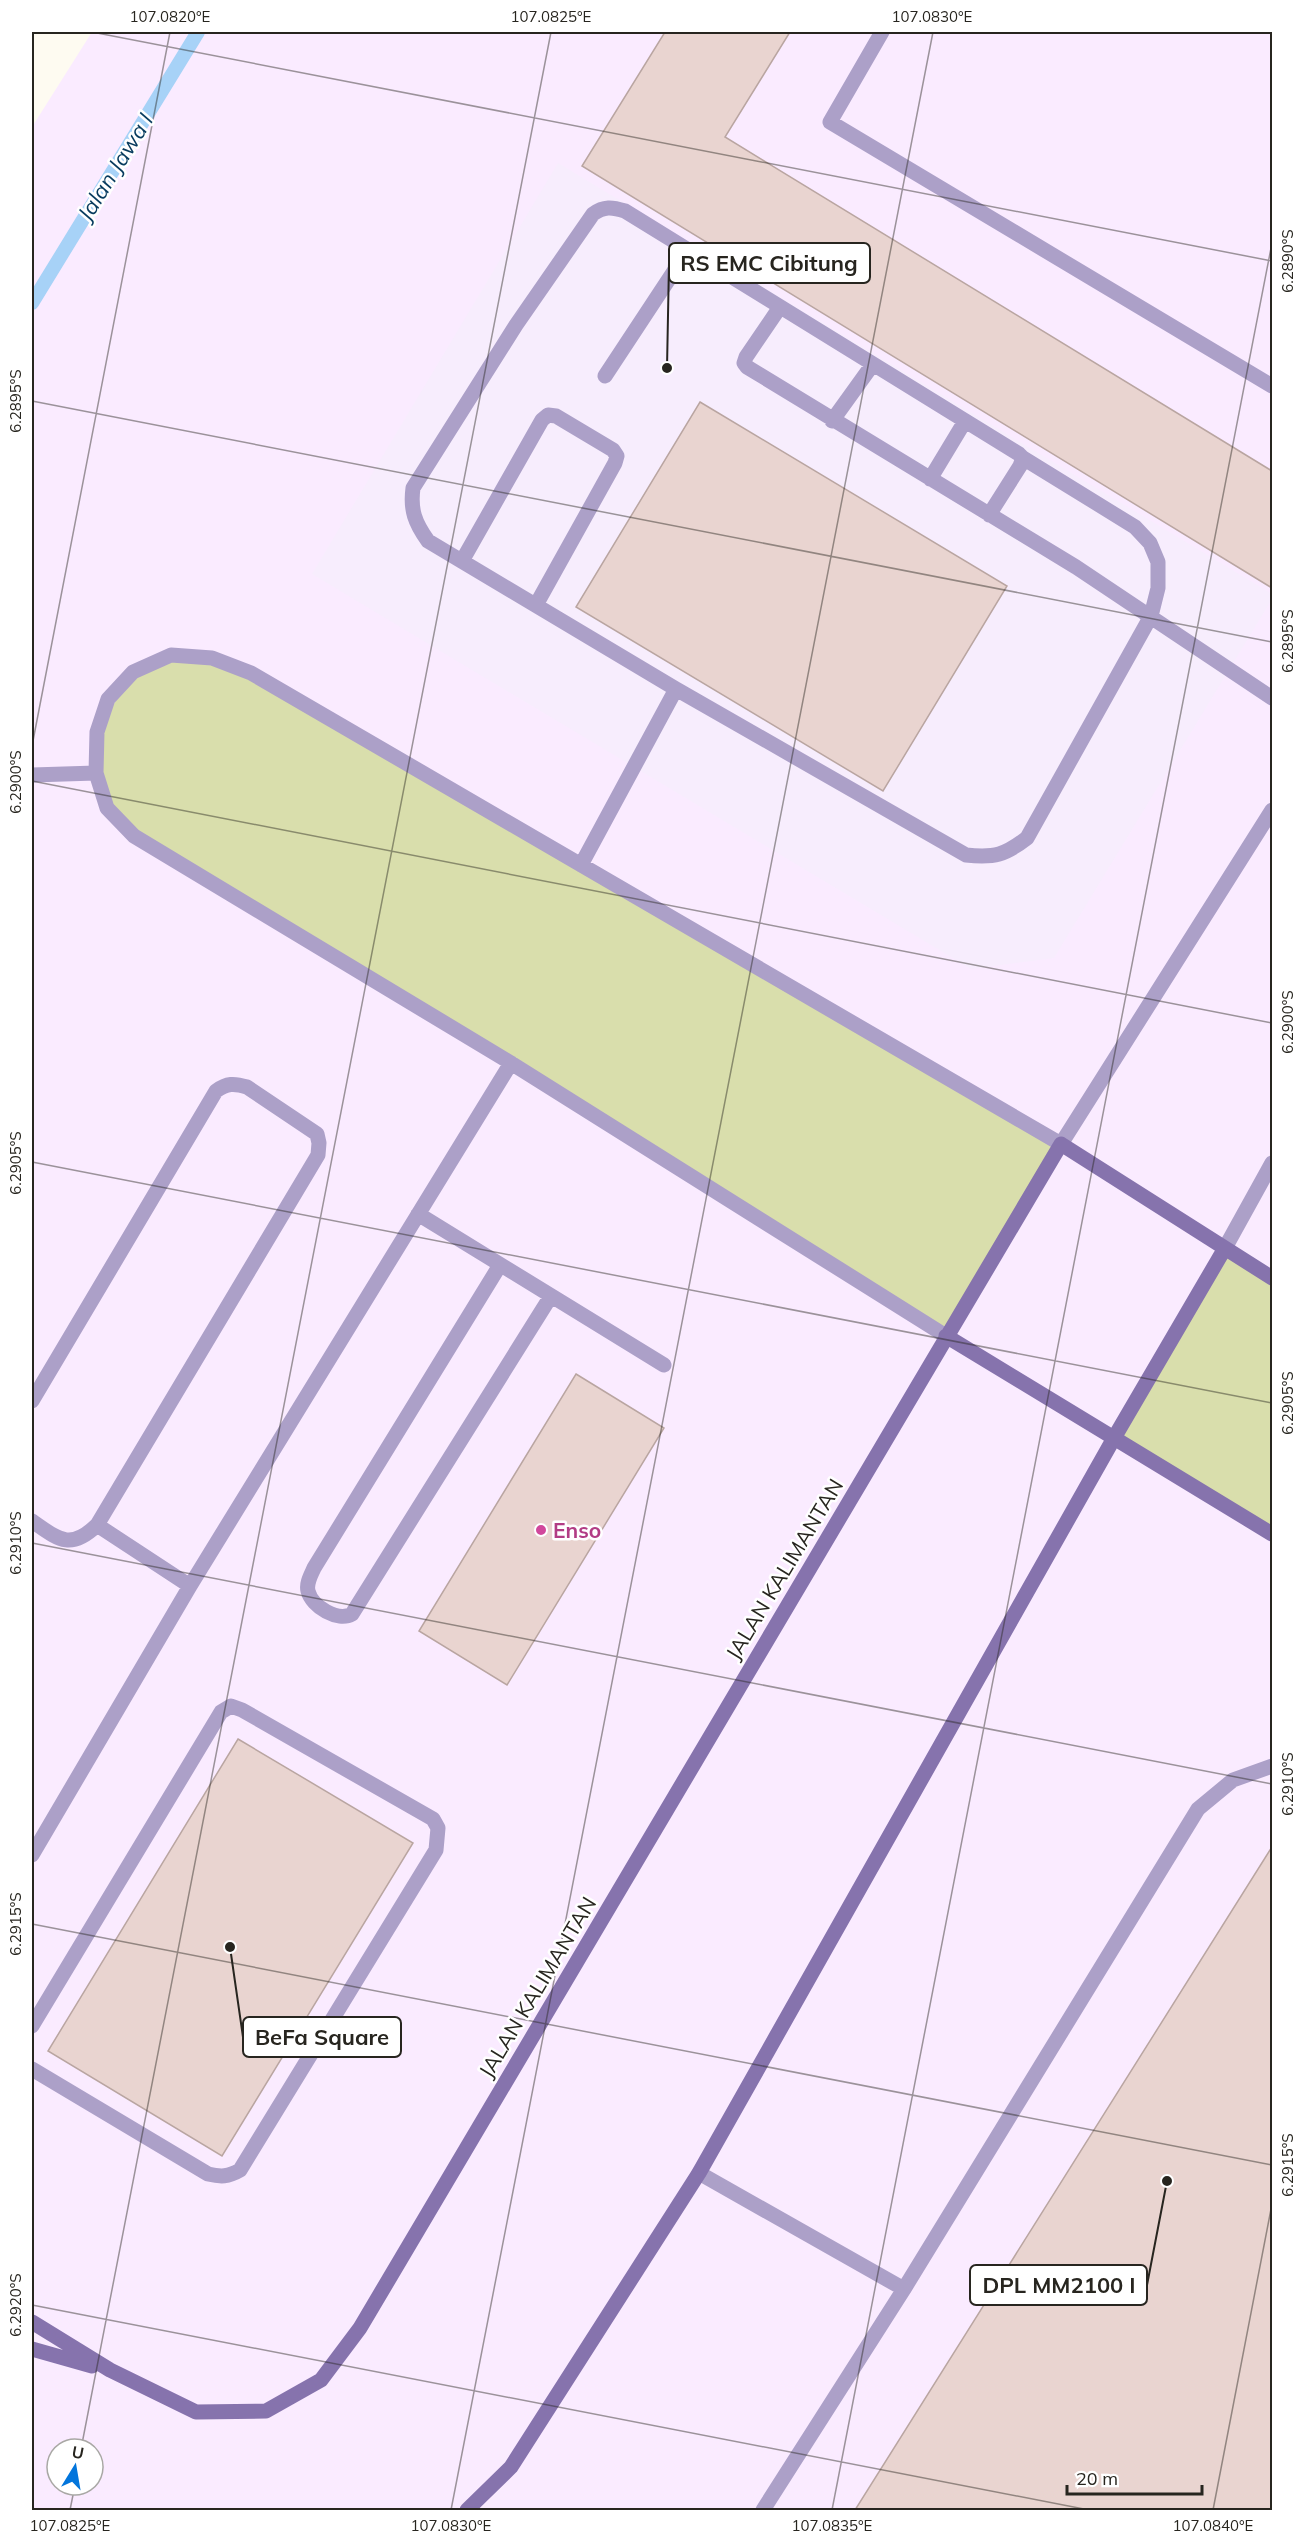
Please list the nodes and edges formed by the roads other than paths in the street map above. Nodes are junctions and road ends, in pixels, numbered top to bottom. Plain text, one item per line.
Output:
1 (882, 32) edge
2 (688, 250) junction
3 (780, 307) junction
4 (873, 364) junction
5 (605, 376) dead end
6 (1272, 386) edge
7 (965, 420) junction
8 (832, 421) junction
9 (1023, 459) junction
10 (930, 479) junction
11 (989, 515) junction
12 (462, 561) junction
13 (536, 605) junction
14 (1151, 616) junction
15 (676, 689) junction
16 (1272, 698) edge
17 (96, 772) junction
18 (32, 776) edge
19 (1271, 815) edge
20 (581, 865) junction
21 (511, 1063) junction
22 (1061, 1144) junction
23 (1272, 1163) edge
24 (417, 1214) junction
25 (1225, 1248) junction
26 (500, 1265) junction
27 (1272, 1278) edge
28 (551, 1296) junction
29 (946, 1336) junction
30 (664, 1365) dead end
31 (32, 1401) edge
32 (1114, 1438) junction
33 (32, 1521) edge
34 (97, 1525) junction
35 (1272, 1534) edge
36 (190, 1586) junction
37 (1272, 1766) edge
38 (32, 1855) edge
39 (32, 2026) edge
40 (32, 2069) edge
41 (699, 2173) junction
42 (904, 2289) junction
43 (32, 2322) edge
44 (32, 2349) edge
45 (111, 2370) junction
46 (467, 2511) edge
47 (763, 2511) edge

1 - 6 lane
2 - 3 lane
2 - 5 lane
2 - 12 lane
3 - 4 lane
3 - 8 lane
4 - 7 lane
4 - 8 lane
7 - 9 lane
7 - 10 lane
8 - 10 lane
9 - 11 lane
9 - 14 lane
10 - 11 lane
11 - 14 lane
12 - 13 lane
12 - 13 lane
13 - 15 lane
14 - 15 lane
14 - 16 lane
15 - 20 lane
17 - 18 lane
17 - 20 lane
17 - 21 lane
19 - 22 lane
20 - 22 lane
21 - 24 lane
21 - 29 lane
22 - 25 street
22 - 29 street, JALAN KALIMANTAN
23 - 25 lane
24 - 26 lane
24 - 36 lane
25 - 27 street
25 - 32 street
26 - 28 lane
26 - 28 lane
28 - 30 lane
29 - 32 street
29 - 45 street, JALAN KALIMANTAN
31 - 34 lane
32 - 35 street
32 - 41 street
33 - 34 lane
34 - 36 lane
36 - 38 lane
37 - 42 lane
39 - 40 lane
41 - 42 lane
41 - 46 street
42 - 47 lane
43 - 45 street, JALAN KALIMANTAN
44 - 45 street

